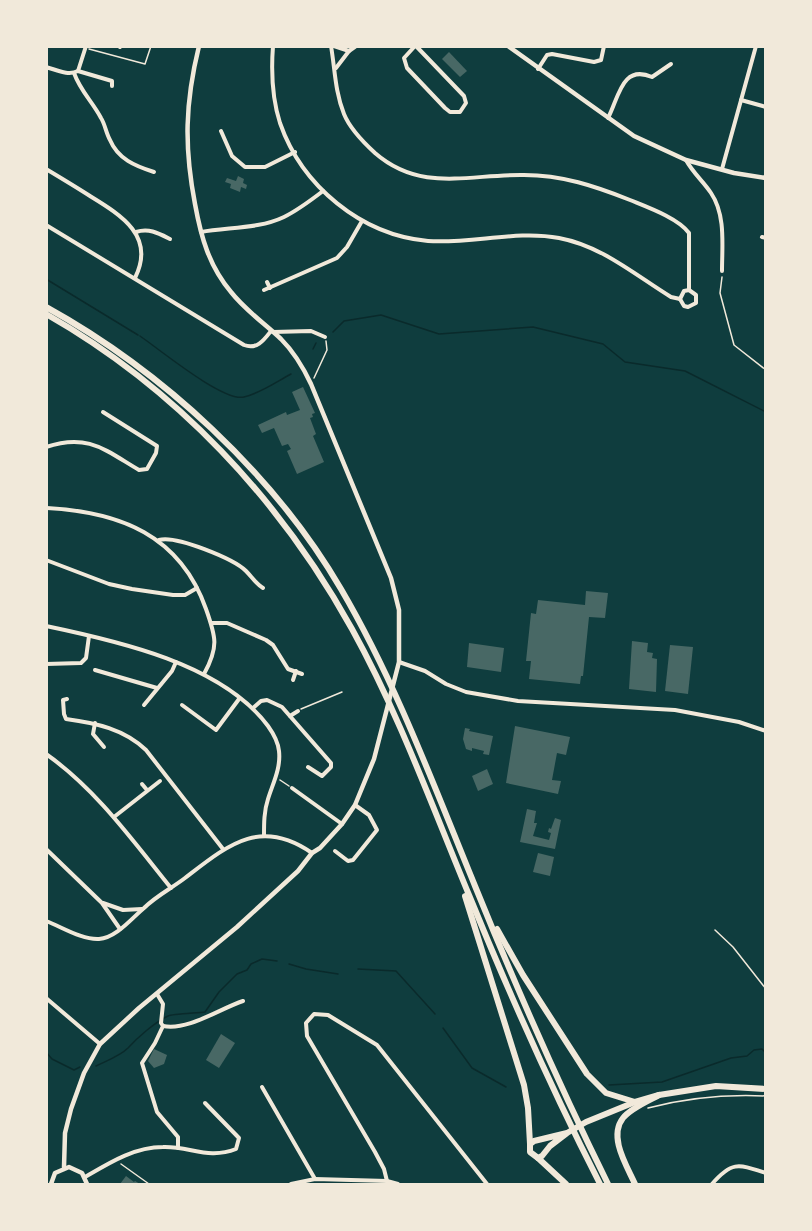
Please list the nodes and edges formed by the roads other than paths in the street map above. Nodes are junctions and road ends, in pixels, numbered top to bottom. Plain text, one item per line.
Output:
1 (199, 46) edge
2 (273, 46) edge
3 (332, 46) edge
4 (356, 46) edge
5 (416, 46) edge
6 (508, 46) edge
7 (604, 46) edge
8 (756, 46) edge
9 (83, 47) edge
10 (349, 51) junction
11 (671, 64) dead end
12 (46, 67) edge
13 (335, 69) junction
14 (538, 69) junction
15 (76, 72) junction
16 (112, 86) dead end
17 (741, 100) junction
18 (765, 107) edge
19 (608, 119) junction
20 (221, 131) dead end
21 (223, 138) junction
22 (217, 141) dead end
23 (295, 152) junction
24 (686, 160) junction
25 (722, 169) junction
26 (46, 170) edge
27 (154, 172) dead end
28 (765, 178) edge
29 (323, 191) junction
30 (363, 221) junction
31 (46, 225) edge
32 (136, 232) junction
33 (201, 232) junction
34 (170, 239) dead end
35 (722, 271) road end
36 (135, 278) junction
37 (267, 282) dead end
38 (270, 288) junction
39 (264, 290) dead end
40 (689, 290) junction
41 (680, 299) junction
42 (46, 307) edge
43 (46, 314) edge
44 (272, 331) junction
45 (325, 338) road end
46 (103, 412) dead end
47 (46, 447) edge
48 (46, 485) edge
49 (47, 509) edge
50 (158, 541) junction
51 (46, 560) edge
52 (197, 588) junction
53 (262, 588) dead end
54 (211, 623) junction
55 (46, 626) edge
56 (89, 636) junction
57 (176, 662) junction
58 (399, 662) junction
59 (46, 664) edge
60 (95, 670) dead end
61 (296, 672) junction
62 (204, 674) junction
63 (302, 674) dead end
64 (293, 680) dead end
65 (157, 688) junction
66 (67, 699) dead end
67 (239, 699) junction
68 (144, 705) dead end
69 (182, 705) dead end
70 (254, 708) junction
71 (298, 711) road end
72 (290, 716) junction
73 (95, 723) junction
74 (765, 731) edge
75 (104, 747) dead end
76 (46, 754) edge
77 (308, 767) dead end
78 (160, 781) dead end
79 (142, 783) dead end
80 (292, 788) road end
81 (147, 790) junction
82 (355, 805) junction
83 (114, 817) junction
84 (342, 824) junction
85 (264, 836) junction
86 (46, 849) edge
87 (223, 849) junction
88 (335, 851) dead end
89 (312, 853) junction
90 (455, 861) junction
91 (171, 888) junction
92 (102, 903) junction
93 (483, 906) junction
94 (142, 909) junction
95 (46, 921) edge
96 (120, 929) junction
97 (157, 994) junction
98 (46, 998) edge
99 (243, 1001) dead end
100 (162, 1024) junction
101 (100, 1044) junction
102 (262, 1088) dead end
103 (765, 1089) edge
104 (659, 1095) junction
105 (635, 1102) junction
106 (205, 1103) dead end
107 (567, 1133) junction
108 (530, 1144) junction
109 (178, 1148) junction
110 (538, 1158) junction
111 (64, 1167) junction
112 (765, 1173) edge
113 (85, 1177) junction
114 (315, 1179) junction
115 (387, 1181) junction
116 (51, 1185) edge
117 (87, 1185) edge
118 (291, 1185) edge
119 (398, 1185) edge
120 (487, 1185) edge
121 (566, 1185) edge
122 (600, 1185) edge
123 (608, 1185) edge
124 (635, 1185) edge
125 (712, 1185) edge

1 - 33 street
2 - 23 street
3 - 10 street
3 - 13 street
4 - 10 street
5 - 5 street
6 - 14 street
7 - 14 street
8 - 17 street
9 - 15 street
10 - 13 street
11 - 19 street
12 - 15 street
13 - 40 street
14 - 19 street
15 - 16 street
15 - 27 street
17 - 18 street
17 - 25 street
19 - 24 street
20 - 21 street
21 - 22 street
21 - 23 street
23 - 29 street
24 - 25 street
24 - 35 street
25 - 28 street
26 - 32 street
29 - 30 street
29 - 33 street
30 - 38 street
30 - 41 street
31 - 36 street
32 - 34 street
32 - 36 street
33 - 44 street
36 - 44 street
37 - 38 street
38 - 39 street
40 - 41 street
40 - 41 street
42 - 93 main road
43 - 90 main road
44 - 45 street
44 - 58 street
46 - 47 street
48 - 49 street
49 - 50 street
50 - 52 street
50 - 53 street
51 - 52 street
52 - 54 street
54 - 61 street
54 - 62 street
55 - 56 street
56 - 57 street
56 - 59 street
57 - 62 street
57 - 65 street
58 - 74 street
58 - 82 street
60 - 65 street
61 - 63 street
61 - 64 street
62 - 67 street
65 - 68 street
66 - 73 street
67 - 69 street
67 - 70 street
70 - 72 street
70 - 85 street
71 - 72 street
72 - 77 street
73 - 75 street
73 - 87 street
76 - 83 street
78 - 81 street
79 - 81 street
80 - 84 street
81 - 83 street
82 - 84 street
82 - 88 street
83 - 91 street
84 - 89 street
85 - 87 street
85 - 89 street
86 - 92 street
87 - 91 street
89 - 97 street
90 - 108 main road
90 - 122 main road
91 - 94 street
92 - 94 street
92 - 96 street
93 - 105 main road
93 - 123 main road
94 - 96 street
95 - 96 street
97 - 100 street
97 - 101 street
98 - 101 street
99 - 100 street
100 - 109 street
101 - 111 street
102 - 114 street
103 - 104 main road
104 - 105 main road
104 - 124 main road
105 - 107 main road
106 - 109 street
107 - 108 main road
107 - 110 main road
108 - 110 main road
109 - 113 street
110 - 121 main road
111 - 113 street
111 - 116 street
112 - 125 street
113 - 117 street
114 - 115 street
114 - 118 street
115 - 119 street
115 - 120 street

